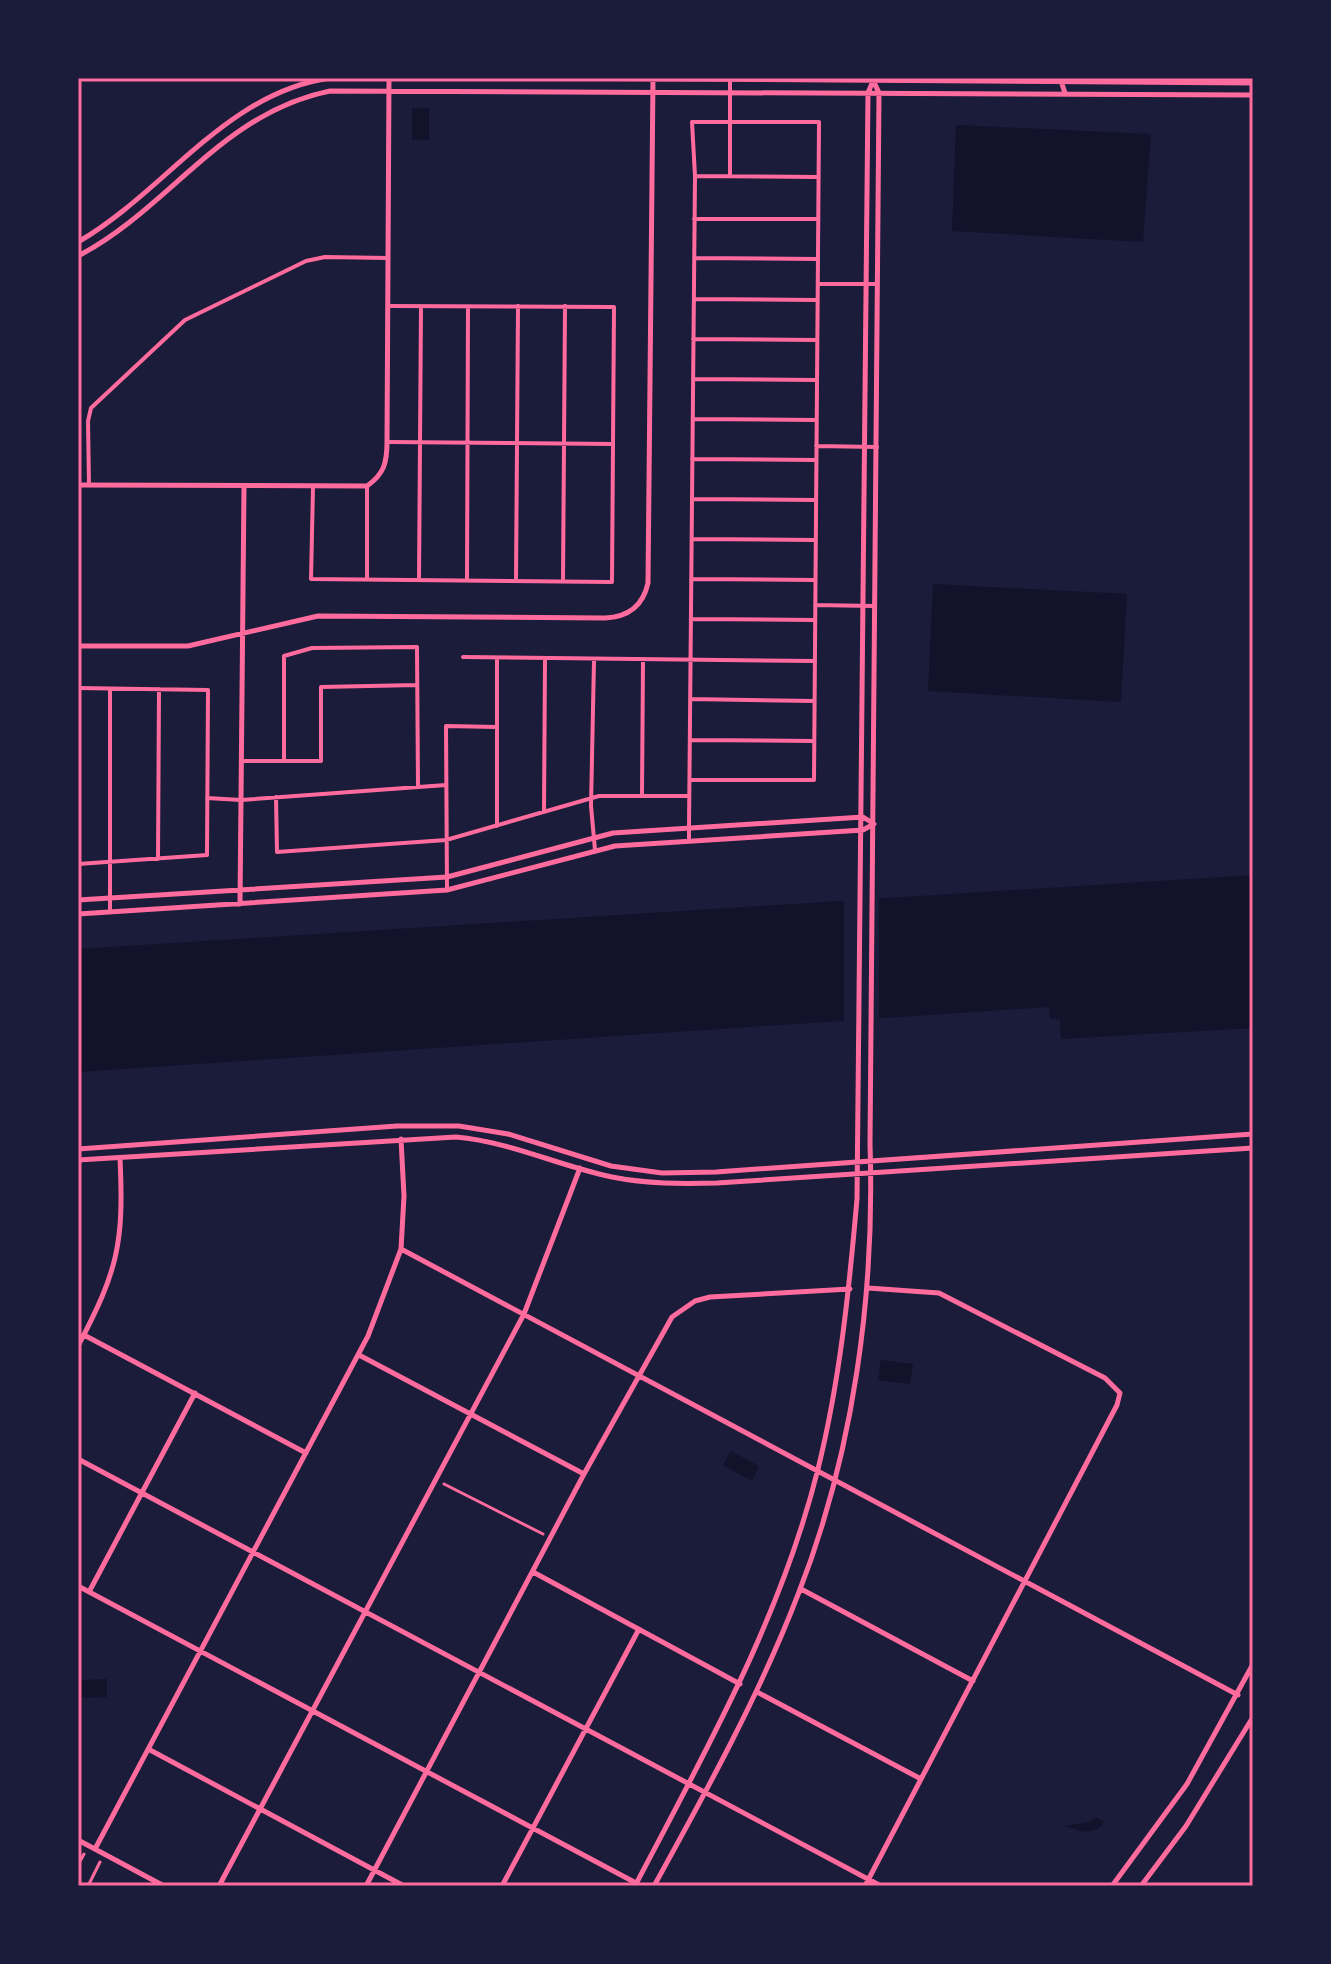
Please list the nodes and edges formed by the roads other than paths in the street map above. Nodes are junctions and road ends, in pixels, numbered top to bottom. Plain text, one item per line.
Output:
1 (330, 78) edge
2 (389, 78) edge
3 (538, 78) edge
4 (548, 78) edge
5 (653, 78) edge
6 (730, 79) edge
7 (972, 80) edge
8 (1060, 80) edge
9 (1071, 80) edge
10 (873, 81) junction
11 (1222, 82) junction
12 (1253, 83) edge
13 (390, 89) junction
14 (548, 91) junction
15 (653, 91) junction
16 (730, 92) junction
17 (868, 93) junction
18 (879, 93) junction
19 (1065, 93) junction
20 (1222, 94) junction
21 (1253, 95) edge
22 (730, 122) junction
23 (695, 176) junction
24 (730, 176) junction
25 (818, 177) junction
26 (694, 219) junction
27 (818, 219) junction
28 (78, 242) edge
29 (78, 256) edge
30 (388, 258) junction
31 (694, 258) junction
32 (818, 259) junction
33 (818, 284) junction
34 (867, 284) junction
35 (877, 284) junction
36 (694, 299) junction
37 (817, 300) junction
38 (388, 306) junction
39 (468, 306) junction
40 (518, 306) junction
41 (565, 306) junction
42 (421, 307) junction
43 (693, 339) junction
44 (817, 340) junction
45 (693, 379) junction
46 (817, 380) junction
47 (693, 419) junction
48 (816, 420) junction
49 (387, 442) junction
50 (420, 442) junction
51 (467, 443) junction
52 (517, 443) junction
53 (564, 443) junction
54 (614, 444) junction
55 (816, 446) junction
56 (866, 447) junction
57 (877, 447) junction
58 (692, 459) junction
59 (816, 460) junction
60 (78, 485) edge
61 (89, 485) junction
62 (244, 486) junction
63 (367, 486) junction
64 (313, 487) junction
65 (692, 499) junction
66 (816, 500) junction
67 (692, 539) junction
68 (815, 540) junction
69 (367, 579) junction
70 (691, 579) junction
71 (419, 580) junction
72 (467, 580) junction
73 (815, 580) junction
74 (516, 581) junction
75 (563, 581) junction
76 (815, 605) junction
77 (864, 606) junction
78 (875, 606) junction
79 (691, 619) junction
80 (815, 620) junction
81 (243, 633) junction
82 (78, 646) edge
83 (463, 657) dead end
84 (497, 658) junction
85 (545, 659) junction
86 (594, 660) junction
87 (643, 660) junction
88 (691, 660) junction
89 (815, 661) junction
90 (417, 685) junction
91 (78, 688) edge
92 (110, 689) junction
93 (159, 689) junction
94 (690, 699) junction
95 (814, 701) junction
96 (497, 727) junction
97 (690, 740) junction
98 (814, 741) junction
99 (242, 761) junction
100 (284, 761) junction
101 (690, 780) junction
102 (446, 785) junction
103 (418, 787) junction
104 (642, 796) junction
105 (690, 796) junction
106 (276, 797) junction
107 (207, 798) junction
108 (592, 798) junction
109 (241, 800) junction
110 (544, 811) junction
111 (863, 817) junction
112 (874, 824) junction
113 (497, 826) junction
114 (689, 828) junction
115 (863, 830) junction
116 (593, 837) junction
117 (446, 840) junction
118 (689, 841) junction
119 (595, 850) junction
120 (158, 859) junction
121 (109, 862) junction
122 (78, 864) edge
123 (447, 877) junction
124 (241, 890) junction
125 (447, 890) junction
126 (109, 898) junction
127 (78, 900) edge
128 (240, 904) junction
129 (110, 911) junction
130 (78, 914) edge
131 (1253, 1134) edge
132 (401, 1139) junction
133 (1253, 1148) edge
134 (78, 1149) edge
135 (120, 1158) junction
136 (78, 1160) edge
137 (871, 1162) junction
138 (858, 1163) junction
139 (580, 1168) junction
140 (857, 1174) junction
141 (871, 1174) junction
142 (401, 1249) junction
143 (868, 1288) junction
144 (850, 1289) junction
145 (524, 1314) junction
146 (84, 1335) junction
147 (78, 1346) edge
148 (359, 1355) junction
149 (638, 1375) junction
150 (195, 1393) junction
151 (470, 1415) junction
152 (306, 1453) junction
153 (78, 1459) edge
154 (818, 1470) junction
155 (584, 1474) junction
156 (833, 1478) junction
157 (444, 1484) dead end
158 (142, 1493) junction
159 (543, 1534) dead end
160 (254, 1553) junction
161 (533, 1572) junction
162 (1026, 1581) junction
163 (78, 1586) edge
164 (800, 1589) junction
165 (89, 1592) junction
166 (366, 1612) junction
167 (639, 1629) junction
168 (201, 1652) junction
169 (1253, 1664) edge
170 (479, 1673) junction
171 (973, 1681) junction
172 (740, 1684) junction
173 (757, 1692) junction
174 (1238, 1695) junction
175 (313, 1711) junction
176 (1253, 1717) edge
177 (585, 1729) junction
178 (150, 1750) junction
179 (428, 1772) junction
180 (921, 1779) junction
181 (689, 1784) junction
182 (704, 1792) junction
183 (260, 1809) junction
184 (533, 1828) junction
185 (78, 1840) edge
186 (95, 1849) junction
187 (84, 1854) dead end
188 (100, 1862) dead end
189 (78, 1865) edge
190 (375, 1870) junction
191 (869, 1879) junction
192 (635, 1885) edge
193 (88, 1886) edge
194 (164, 1886) edge
195 (219, 1886) edge
196 (366, 1886) edge
197 (404, 1886) edge
198 (502, 1886) edge
199 (654, 1886) edge
200 (865, 1886) edge
201 (881, 1886) edge
202 (1112, 1886) edge
203 (1141, 1886) edge

1 - 28 street
2 - 13 street
3 - 4 street
4 - 5 street
4 - 14 street
5 - 6 street
5 - 15 street
6 - 10 street
6 - 16 street
7 - 8 street
7 - 10 street
8 - 9 street
8 - 19 street
9 - 11 street
9 - 19 street
10 - 17 street
10 - 18 street
11 - 12 street
11 - 20 street
13 - 14 street
13 - 29 street
13 - 30 street
14 - 15 street
15 - 16 street
15 - 81 street
16 - 17 street
16 - 22 street
17 - 18 street
17 - 34 street
18 - 19 street
18 - 35 street
19 - 20 street
20 - 21 street
22 - 23 street
22 - 24 street
22 - 25 street
23 - 24 street
23 - 26 street
24 - 25 street
25 - 27 street
26 - 27 street
26 - 31 street
27 - 32 street
30 - 38 street
30 - 61 street
31 - 32 street
31 - 36 street
32 - 33 street
33 - 34 street
33 - 37 street
34 - 35 street
34 - 56 street
35 - 57 street
36 - 37 street
36 - 43 street
37 - 44 street
38 - 42 street
38 - 49 street
39 - 40 street
39 - 42 street
39 - 51 street
40 - 41 street
40 - 52 street
41 - 53 street
41 - 54 street
42 - 50 street
43 - 44 street
43 - 45 street
44 - 46 street
45 - 46 street
45 - 47 street
46 - 48 street
47 - 48 street
47 - 58 street
48 - 55 street
49 - 50 street
49 - 63 street
50 - 51 street
50 - 71 street
51 - 52 street
51 - 72 street
52 - 53 street
52 - 74 street
53 - 54 street
53 - 75 street
54 - 75 street
55 - 56 street
55 - 59 street
56 - 57 street
56 - 77 street
57 - 78 street
58 - 59 street
58 - 65 street
59 - 66 street
60 - 61 street
61 - 62 street
62 - 64 street
62 - 81 street
63 - 64 street
63 - 69 street
64 - 69 street
65 - 66 street
65 - 67 street
66 - 68 street
67 - 68 street
67 - 70 street
68 - 73 street
69 - 71 street
70 - 73 street
70 - 79 street
71 - 72 street
72 - 74 street
73 - 76 street
74 - 75 street
76 - 77 street
76 - 80 street
77 - 78 street
77 - 111 street
78 - 112 street
79 - 80 street
79 - 88 street
80 - 89 street
81 - 82 street
81 - 99 street
83 - 84 street
84 - 85 street
84 - 96 street
85 - 86 street
85 - 110 street
86 - 87 street
86 - 108 street
87 - 88 street
87 - 104 street
88 - 89 street
88 - 94 street
89 - 95 street
90 - 100 street
90 - 100 street
90 - 103 street
91 - 92 street
92 - 93 street
92 - 121 street
93 - 107 street
93 - 120 street
94 - 95 street
94 - 97 street
95 - 98 street
96 - 102 street
96 - 113 street
97 - 98 street
97 - 101 street
98 - 101 street
99 - 100 street
99 - 109 street
101 - 105 street
102 - 103 street
102 - 117 street
103 - 106 street
104 - 105 street
104 - 108 street
105 - 114 street
106 - 109 street
106 - 117 street
107 - 109 street
107 - 120 street
108 - 110 street
108 - 116 street
109 - 124 street
110 - 113 street
111 - 112 street
111 - 114 street
111 - 115 street
112 - 115 street
112 - 137 street
113 - 117 street
114 - 116 street
114 - 118 street
115 - 118 street
115 - 138 street
116 - 119 street
116 - 123 street
117 - 123 street
118 - 119 street
119 - 125 street
120 - 121 street
121 - 122 street
121 - 126 street
123 - 124 street
123 - 125 street
124 - 126 street
124 - 128 street
125 - 128 street
126 - 127 street
126 - 129 street
128 - 129 street
129 - 130 street
131 - 137 street
132 - 135 street
132 - 139 street
132 - 142 street
133 - 141 street
134 - 138 street
135 - 136 street
135 - 146 street
137 - 138 street
137 - 141 street
138 - 140 street
139 - 140 street
139 - 145 street
140 - 141 street
140 - 144 street
141 - 143 street
142 - 145 street
142 - 148 street
143 - 156 street
143 - 162 street
144 - 149 street
144 - 154 street
145 - 149 street
145 - 151 street
146 - 147 street
146 - 150 street
148 - 151 street
148 - 152 street
149 - 154 street
149 - 155 street
150 - 152 street
150 - 158 street
151 - 155 street
151 - 166 street
152 - 160 street
153 - 158 street
154 - 156 street
154 - 172 street
155 - 161 street
156 - 162 street
156 - 164 street
157 - 159 street
158 - 160 street
158 - 165 street
160 - 166 street
160 - 168 street
161 - 167 street
161 - 170 street
162 - 171 street
162 - 174 street
163 - 165 street
164 - 171 street
164 - 173 street
165 - 168 street
166 - 170 street
166 - 175 street
167 - 172 street
167 - 177 street
168 - 175 street
168 - 178 street
169 - 174 street
170 - 177 street
170 - 179 street
171 - 180 street
172 - 181 street
173 - 180 street
173 - 182 street
174 - 202 street
175 - 179 street
175 - 183 street
176 - 203 street
177 - 181 street
177 - 184 street
178 - 183 street
178 - 186 street
179 - 184 street
179 - 190 street
180 - 191 street
181 - 182 street
181 - 192 street
182 - 191 street
182 - 199 street
183 - 190 street
183 - 195 street
184 - 192 street
184 - 198 street
185 - 186 street
186 - 194 street
187 - 189 street
188 - 193 street
190 - 196 street
190 - 197 street
191 - 200 street
191 - 201 street

